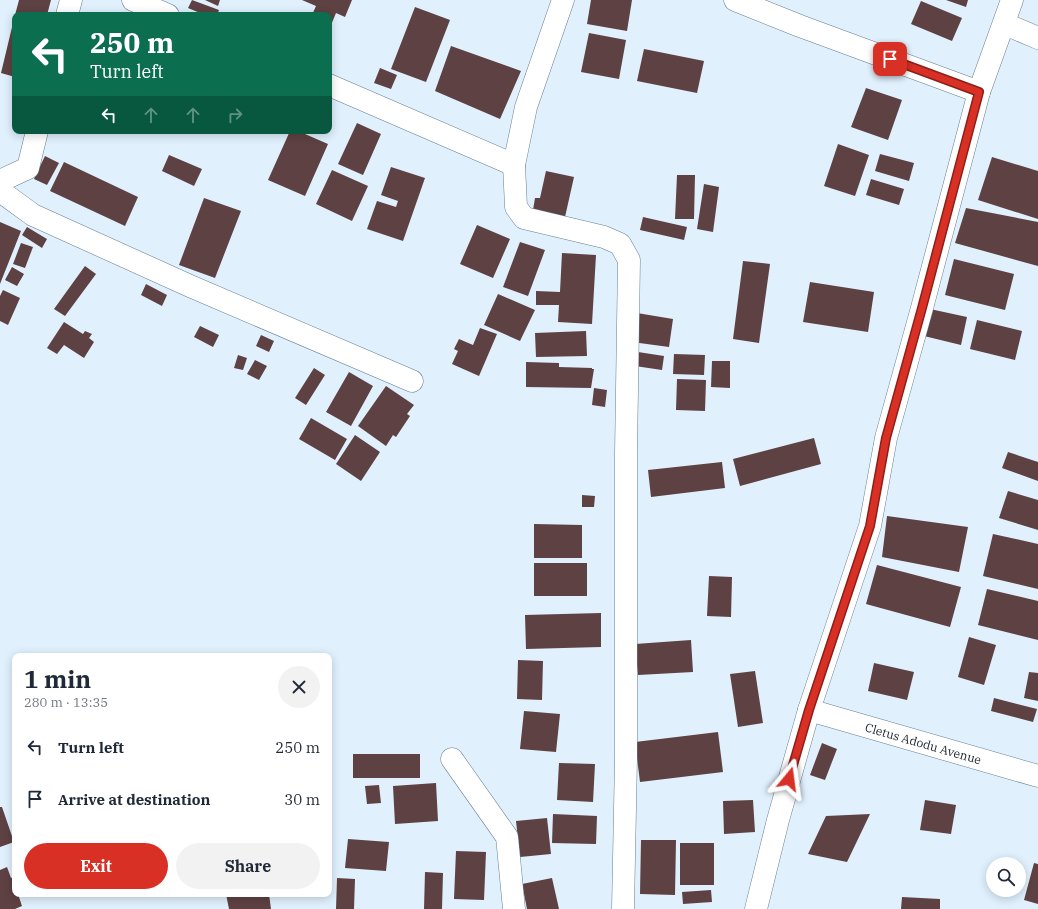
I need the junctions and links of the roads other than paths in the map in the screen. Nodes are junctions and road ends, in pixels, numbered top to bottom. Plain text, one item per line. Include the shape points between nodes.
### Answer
1 (70, 0) edge
2 (133, 0) edge
3 (563, 0) edge
4 (735, 0) edge
5 (1012, 0) edge
6 (68, 12) edge
7 (161, 12) edge
8 (1005, 24) junction
9 (1038, 38) edge
10 (332, 86) edge
11 (979, 92) junction
12 (37, 134) edge
13 (514, 165) junction
14 (0, 181) edge
15 (0, 191) edge
16 (412, 381) dead end
17 (809, 710) junction
18 (452, 759) dead end
19 (1038, 776) edge
20 (514, 909) edge
21 (623, 909) edge
22 (756, 909) edge

1 - 6 street
2 - 7 street
3 - 13 street via 526,107
4 - 11 street
5 - 8 street
8 - 9 street
8 - 11 street
10 - 13 street
11 - 17 street via 886,438 870,526
12 - 14 street via 28,168
13 - 21 street via 516,207 524,218 604,237 620,244 629,260
15 - 16 street via 33,215 190,286
17 - 19 street, Cletus Adodu Avenue
17 - 22 street
18 - 20 street via 507,837

